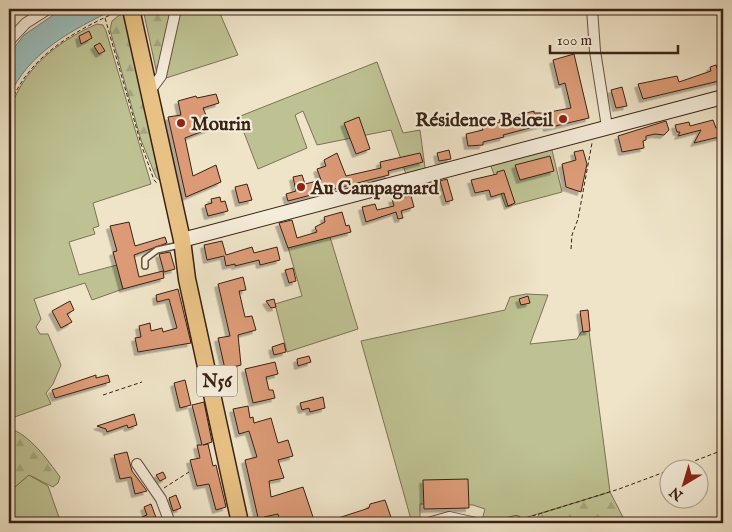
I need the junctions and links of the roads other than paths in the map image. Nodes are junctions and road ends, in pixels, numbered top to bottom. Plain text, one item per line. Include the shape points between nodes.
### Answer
1 (48, 9) edge
2 (176, 9) edge
3 (592, 9) edge
4 (130, 13) edge
5 (9, 41) edge
6 (150, 91) junction
7 (722, 99) edge
8 (601, 129) junction
9 (182, 242) junction
10 (145, 266) dead end
11 (136, 464) dead end
12 (170, 523) edge
13 (240, 523) edge
14 (249, 523) edge
15 (428, 523) edge
16 (476, 523) edge

1 - 5 street
2 - 6 street via 161,76
3 - 8 street
4 - 6 main road, N56
6 - 9 main road, N56
7 - 8 street
8 - 9 street
9 - 10 lane via 157,250 145,258
9 - 13 main road, N56 via 187,279
9 - 14 main road, N56 via 193,268
11 - 12 street via 157,492
15 - 16 street via 448,518

